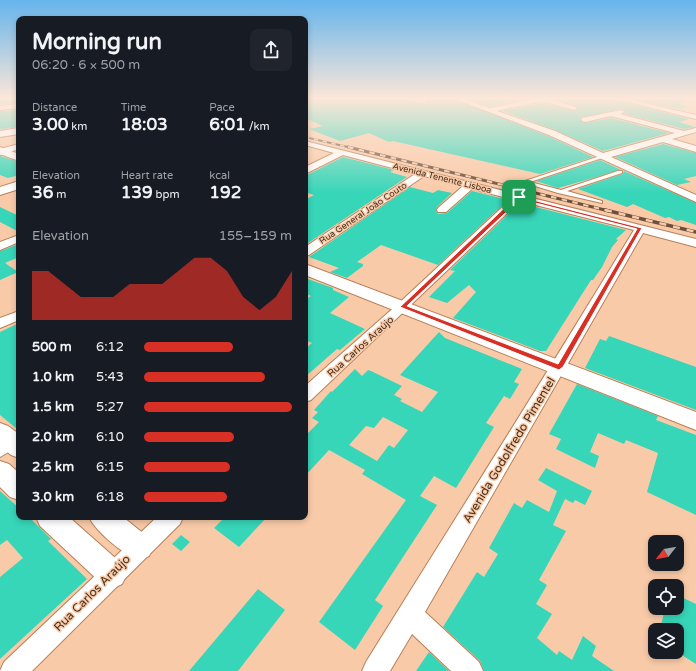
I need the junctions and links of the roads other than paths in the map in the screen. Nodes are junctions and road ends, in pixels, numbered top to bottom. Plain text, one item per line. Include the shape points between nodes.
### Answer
1 (545, 130) edge
2 (672, 130) edge
3 (695, 130) edge
4 (16, 131) edge
5 (682, 133) junction
6 (0, 134) edge
7 (663, 139) junction
8 (308, 144) edge
9 (16, 147) edge
10 (696, 149) edge
11 (1, 151) edge
12 (341, 153) junction
13 (603, 156) junction
14 (16, 157) edge
15 (308, 170) edge
16 (620, 172) dead end
17 (422, 173) junction
18 (470, 185) junction
19 (16, 186) edge
20 (0, 191) edge
21 (559, 192) junction
22 (519, 197) junction
23 (696, 199) edge
24 (600, 202) dead end
25 (442, 210) dead end
26 (640, 228) junction
27 (16, 239) edge
28 (696, 243) edge
29 (0, 246) edge
30 (308, 250) edge
31 (308, 269) edge
32 (403, 307) junction
33 (16, 316) edge
34 (0, 324) edge
35 (559, 367) junction
36 (308, 393) edge
37 (696, 421) edge
38 (0, 471) edge
39 (16, 486) edge
40 (53, 520) edge
41 (107, 520) edge
42 (169, 520) edge
43 (139, 547) junction
44 (112, 574) junction
45 (409, 614) junction
46 (13, 671) edge
47 (375, 671) edge
48 (470, 671) edge

1 - 13 street
2 - 5 street
3 - 5 street
4 - 6 main road
5 - 7 street
7 - 10 street
7 - 13 street
8 - 12 street, Avenida Tenente Lisboa
9 - 11 street
11 - 14 street
12 - 15 street
12 - 17 street, Avenida Tenente Lisboa
13 - 21 lane via 525,182
13 - 23 street
16 - 21 lane
17 - 18 street, Avenida Tenente Lisboa
17 - 30 street, Rua General João Couto
18 - 22 street, Avenida Tenente Lisboa
18 - 25 street
19 - 20 street
21 - 24 lane
22 - 26 street, Avenida Tenente Lisboa
22 - 32 street, Rua Carlos Araújo
26 - 28 street, Avenida Tenente Lisboa
26 - 35 street, Avenida Godolfredo Pimentel
27 - 29 street
31 - 32 street
32 - 35 street
32 - 36 street, Rua Carlos Araújo
33 - 34 street
35 - 37 street
35 - 45 street, Avenida Godolfredo Pimentel
38 - 39 street
40 - 44 street
41 - 43 street
42 - 43 street, Rua Carlos Araújo
43 - 44 street, Rua Carlos Araújo
44 - 46 street, Rua Carlos Araújo
45 - 47 street, Avenida Godolfredo Pimentel
45 - 48 street

